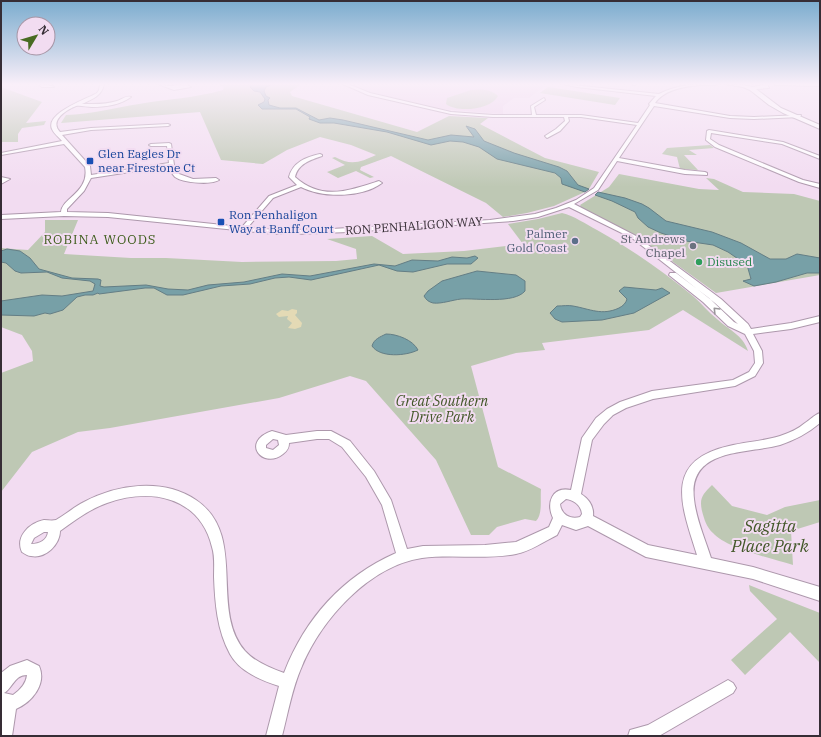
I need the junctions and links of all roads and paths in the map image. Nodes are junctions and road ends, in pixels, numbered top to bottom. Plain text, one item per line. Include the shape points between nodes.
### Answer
1 (55, 118) edge
2 (566, 118) edge
3 (603, 118) edge
4 (642, 118) edge
5 (800, 118) edge
6 (806, 118) edge
7 (639, 124) junction
8 (820, 124) edge
9 (168, 125) dead end
10 (820, 127) edge
11 (58, 134) junction
12 (547, 137) dead end
13 (65, 142) junction
14 (151, 145) dead end
15 (1, 154) edge
16 (320, 155) dead end
17 (820, 158) edge
18 (616, 159) junction
19 (172, 164) junction
20 (704, 174) dead end
21 (89, 177) junction
22 (1, 179) edge
23 (216, 180) dead end
24 (1, 182) edge
25 (379, 183) dead end
26 (301, 185) junction
27 (820, 186) edge
28 (566, 206) junction
29 (64, 213) junction
30 (1, 217) edge
31 (243, 229) junction
32 (820, 319) edge
33 (748, 332) junction
34 (820, 417) edge
35 (283, 440) dead end
36 (575, 496) junction
37 (559, 518) junction
38 (587, 519) junction
39 (54, 528) dead end
40 (403, 556) junction
41 (706, 562) junction
42 (820, 594) edge
43 (6, 672) edge
44 (288, 682) junction
45 (1, 687) edge
46 (728, 688) dead end
47 (5, 702) edge
48 (4, 736) edge
49 (274, 736) edge
50 (636, 736) edge

1 - 11 street via 53,127
2 - 12 street via 558,130
3 - 7 street
4 - 7 street, RON PENHALIGON WAY
5 - 10 main road
6 - 8 main road
7 - 18 street, RON PENHALIGON WAY
9 - 11 street via 91,129
11 - 13 street
13 - 15 street
13 - 21 street via 88,167
14 - 19 street via 169,144
16 - 26 street via 302,162 294,170 292,177
17 - 27 street via 783,143 710,128 708,140 717,146 801,181
18 - 20 street
18 - 28 street, RON PENHALIGON WAY via 596,189
19 - 21 street
19 - 23 street via 176,174 183,179
21 - 29 street via 85,186 64,209
22 - 24 street via 7,179
25 - 26 street via 361,190 342,193 322,192
26 - 31 street via 271,198
28 - 31 street, RON PENHALIGON WAY via 544,213 502,220 301,232
28 - 33 street via 636,246 706,300 731,324
29 - 30 street, RON PENHALIGON WAY
29 - 31 street, RON PENHALIGON WAY
32 - 33 street
33 - 36 street via 758,351 759,363 752,374 735,383 638,399 610,412 600,421 588,438
34 - 41 street via 807,429 795,435 773,442 718,452 703,459 692,472 688,497
35 - 40 street via 332,435 346,444 370,474 387,504
36 - 37 street via 564,494 556,499 554,508
36 - 38 street via 586,506
37 - 38 street via 574,525
37 - 40 street via 553,531 517,548 423,552
38 - 41 street via 646,551
39 - 44 street via 91,504 128,493 163,492 181,497 195,505 206,516 218,543 224,613 228,635 235,650 247,663
40 - 44 street via 385,564 339,597 309,638
41 - 42 street via 753,573
43 - 45 street
43 - 47 street via 26,666 31,668 35,675 27,693 15,701
44 - 49 street
46 - 50 street via 651,732
47 - 48 street

